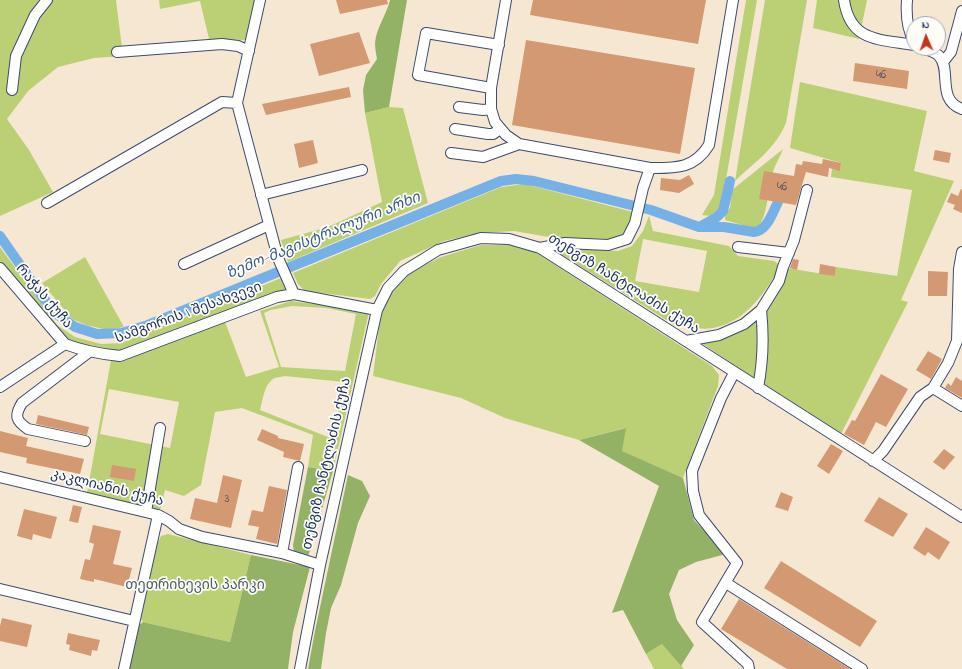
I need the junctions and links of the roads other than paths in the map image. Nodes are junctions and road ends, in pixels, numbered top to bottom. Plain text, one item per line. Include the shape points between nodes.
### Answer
1 (47, 0) edge
2 (260, 0) edge
3 (506, 0) edge
4 (734, 0) edge
5 (844, 0) edge
6 (907, 0) edge
7 (962, 11) edge
8 (907, 16) edge
9 (906, 43) edge
10 (499, 44) junction
11 (249, 51) junction
12 (117, 52) dead end
13 (940, 56) edge
14 (943, 62) junction
15 (491, 88) junction
16 (12, 90) dead end
17 (237, 104) junction
18 (459, 107) dead end
19 (490, 109) junction
20 (962, 109) edge
21 (455, 129) dead end
22 (500, 129) junction
23 (519, 144) junction
24 (451, 153) dead end
25 (650, 168) junction
26 (362, 170) dead end
27 (807, 190) dead end
28 (261, 195) junction
29 (47, 203) dead end
30 (269, 225) junction
31 (738, 247) dead end
32 (540, 248) junction
33 (962, 252) edge
34 (789, 253) junction
35 (184, 264) dead end
36 (0, 268) edge
37 (294, 294) junction
38 (377, 310) junction
39 (762, 310) junction
40 (686, 341) junction
41 (64, 344) junction
42 (88, 352) junction
43 (734, 373) junction
44 (0, 388) edge
45 (758, 388) junction
46 (933, 388) junction
47 (962, 406) edge
48 (160, 428) dead end
49 (85, 441) dead end
50 (873, 461) junction
51 (298, 467) dead end
52 (0, 477) edge
53 (146, 512) junction
54 (158, 515) junction
55 (962, 517) edge
56 (282, 553) junction
57 (320, 565) junction
58 (726, 583) junction
59 (0, 589) edge
60 (134, 621) junction
61 (858, 668) edge
62 (124, 669) edge
63 (300, 669) edge
64 (749, 669) edge

1 - 16 street via 35,15 16,56
2 - 11 street
3 - 10 street
4 - 25 street via 709,145 703,154 689,164 678,168
5 - 9 street via 846,13 856,30 867,36
6 - 8 street
7 - 14 street via 951,52
10 - 15 street
10 - 15 street via 426,33 418,74
11 - 12 street via 238,46 222,44
11 - 17 street
13 - 14 street
14 - 20 street via 948,96 956,107
15 - 19 street
17 - 28 street
17 - 29 street via 222,102
18 - 19 street
19 - 22 street
21 - 22 street via 488,134
22 - 23 street
23 - 24 street via 483,157
23 - 25 street
25 - 32 street via 635,223 627,240 608,246 565,243
26 - 28 street
27 - 34 street
28 - 30 street
30 - 35 street
30 - 37 street via 278,258
31 - 34 street
32 - 38 street, თენგიზ ჩანტლაძის ქუჩა via 509,239 480,238 438,250 404,271 388,288
32 - 40 street, თენგიზ ჩანტლაძის ქუჩა
33 - 46 street via 958,269 957,341
34 - 39 street via 779,281
36 - 41 street, რაჭას ქუჩა
37 - 38 street, სამგორის I შესახვევი
37 - 42 street, სამგორის I შესახვევი via 276,297 120,356
38 - 57 street, თენგიზ ჩანტლაძის ქუჩა
39 - 40 street via 744,324 719,335
39 - 45 street via 764,336
40 - 43 street, თენგიზ ჩანტლაძის ქუჩა
41 - 42 street, სამგორის I შესახვევი
41 - 44 street
42 - 49 street via 22,403 17,415 21,424 28,429
43 - 45 street, თენგიზ ჩანტლაძის ქუჩა
43 - 58 street via 721,398 692,471 693,491 699,515 737,563
45 - 50 street, თენგიზ ჩანტლაძის ქუჩა
46 - 47 street
46 - 50 street via 920,397 883,451
48 - 53 street
50 - 55 street, თენგიზ ჩანტლაძის ქუჩა
51 - 56 street
52 - 53 street, კაკლიანის ქუჩა
53 - 54 street, კაკლიანის ქუჩა
54 - 56 street, კაკლიანის ქუჩა via 179,529 202,537
54 - 60 street
56 - 57 street, კაკლიანის ქუჩა
57 - 63 street, თენგიზ ჩანტლაძის ქუჩა
58 - 61 street
58 - 64 street via 702,622 748,664
59 - 60 street
60 - 62 street

